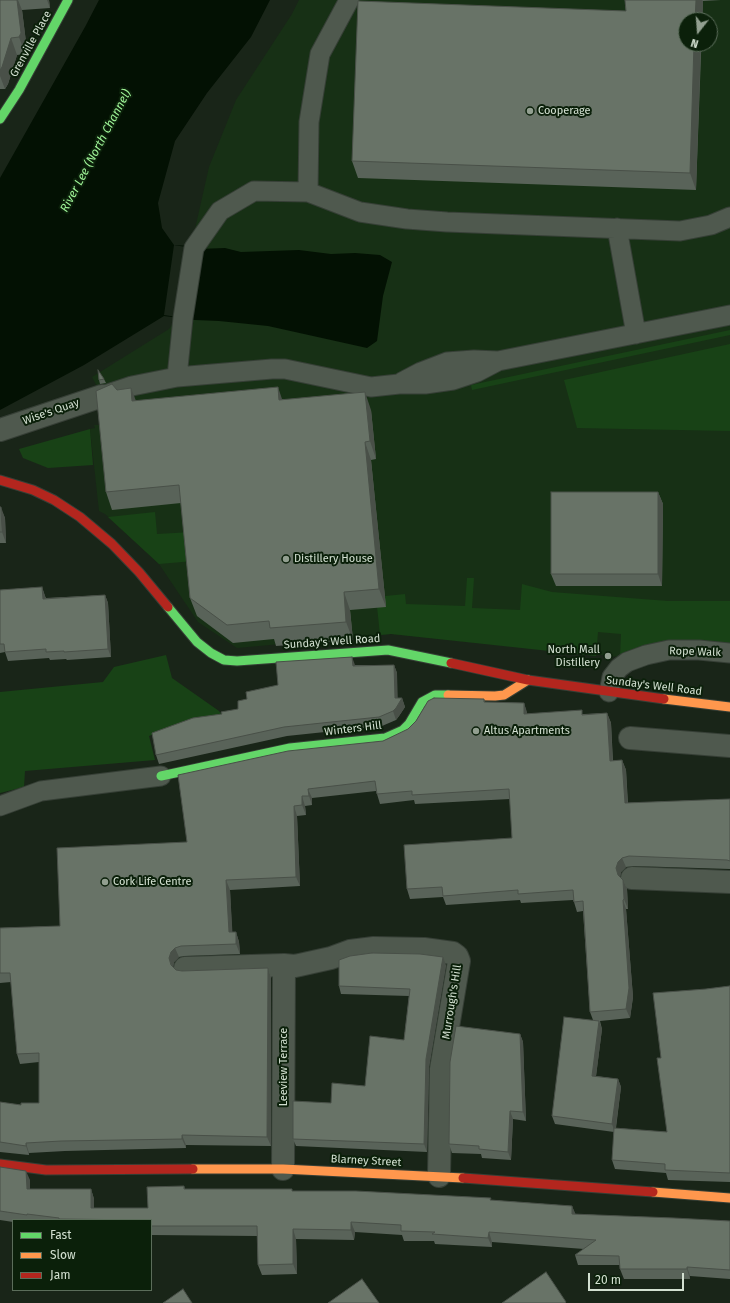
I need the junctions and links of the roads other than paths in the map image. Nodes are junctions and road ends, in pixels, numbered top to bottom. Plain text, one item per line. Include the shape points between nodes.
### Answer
1 (68, 0) edge
2 (349, 0) edge
3 (0, 119) edge
4 (308, 192) junction
5 (730, 217) edge
6 (617, 228) junction
7 (730, 315) edge
8 (636, 334) junction
9 (177, 377) junction
10 (102, 396) joint
11 (0, 430) edge
12 (0, 480) edge
13 (730, 653) edge
14 (528, 680) junction
15 (609, 692) junction
16 (730, 707) edge
17 (630, 738) dead end
18 (730, 746) edge
19 (161, 776) joint
20 (0, 806) edge
21 (632, 878) dead end
22 (730, 882) edge
23 (284, 965) junction
24 (185, 968) dead end
25 (0, 1164) edge
26 (283, 1169) junction
27 (439, 1176) junction
28 (730, 1198) edge

1 - 3 street, Grenville Place via 23,83
2 - 4 lane via 320,54 309,122
4 - 6 lane via 360,212 407,219
4 - 9 lane via 254,191 220,212 194,248
5 - 6 lane via 711,225 680,231
6 - 8 lane
7 - 8 lane
8 - 9 lane via 498,362 453,380 425,384 371,387 285,369
9 - 10 lane via 132,386
10 - 11 street, Wise's Quay
12 - 14 street, Sunday's Well Road via 33,490 80,517 123,555 196,642 224,660 388,650
13 - 15 lane, Rope Walk via 670,650 646,655 619,668 612,677
14 - 15 street, Sunday's Well Road
14 - 19 street, Winters Hill via 504,695 435,695 422,702 403,730 385,738 290,748
15 - 16 street, Sunday's Well Road
17 - 18 street
19 - 20 lane via 41,791
21 - 22 street
23 - 24 street
23 - 26 street, Leeview Terrace
23 - 27 street, Murrough's Hill via 295,966 350,951 374,948 424,949 453,953 457,956 459,961 442,1069
25 - 26 street, Blarney Street via 46,1170
26 - 27 street, Blarney Street
27 - 28 street, Blarney Street

